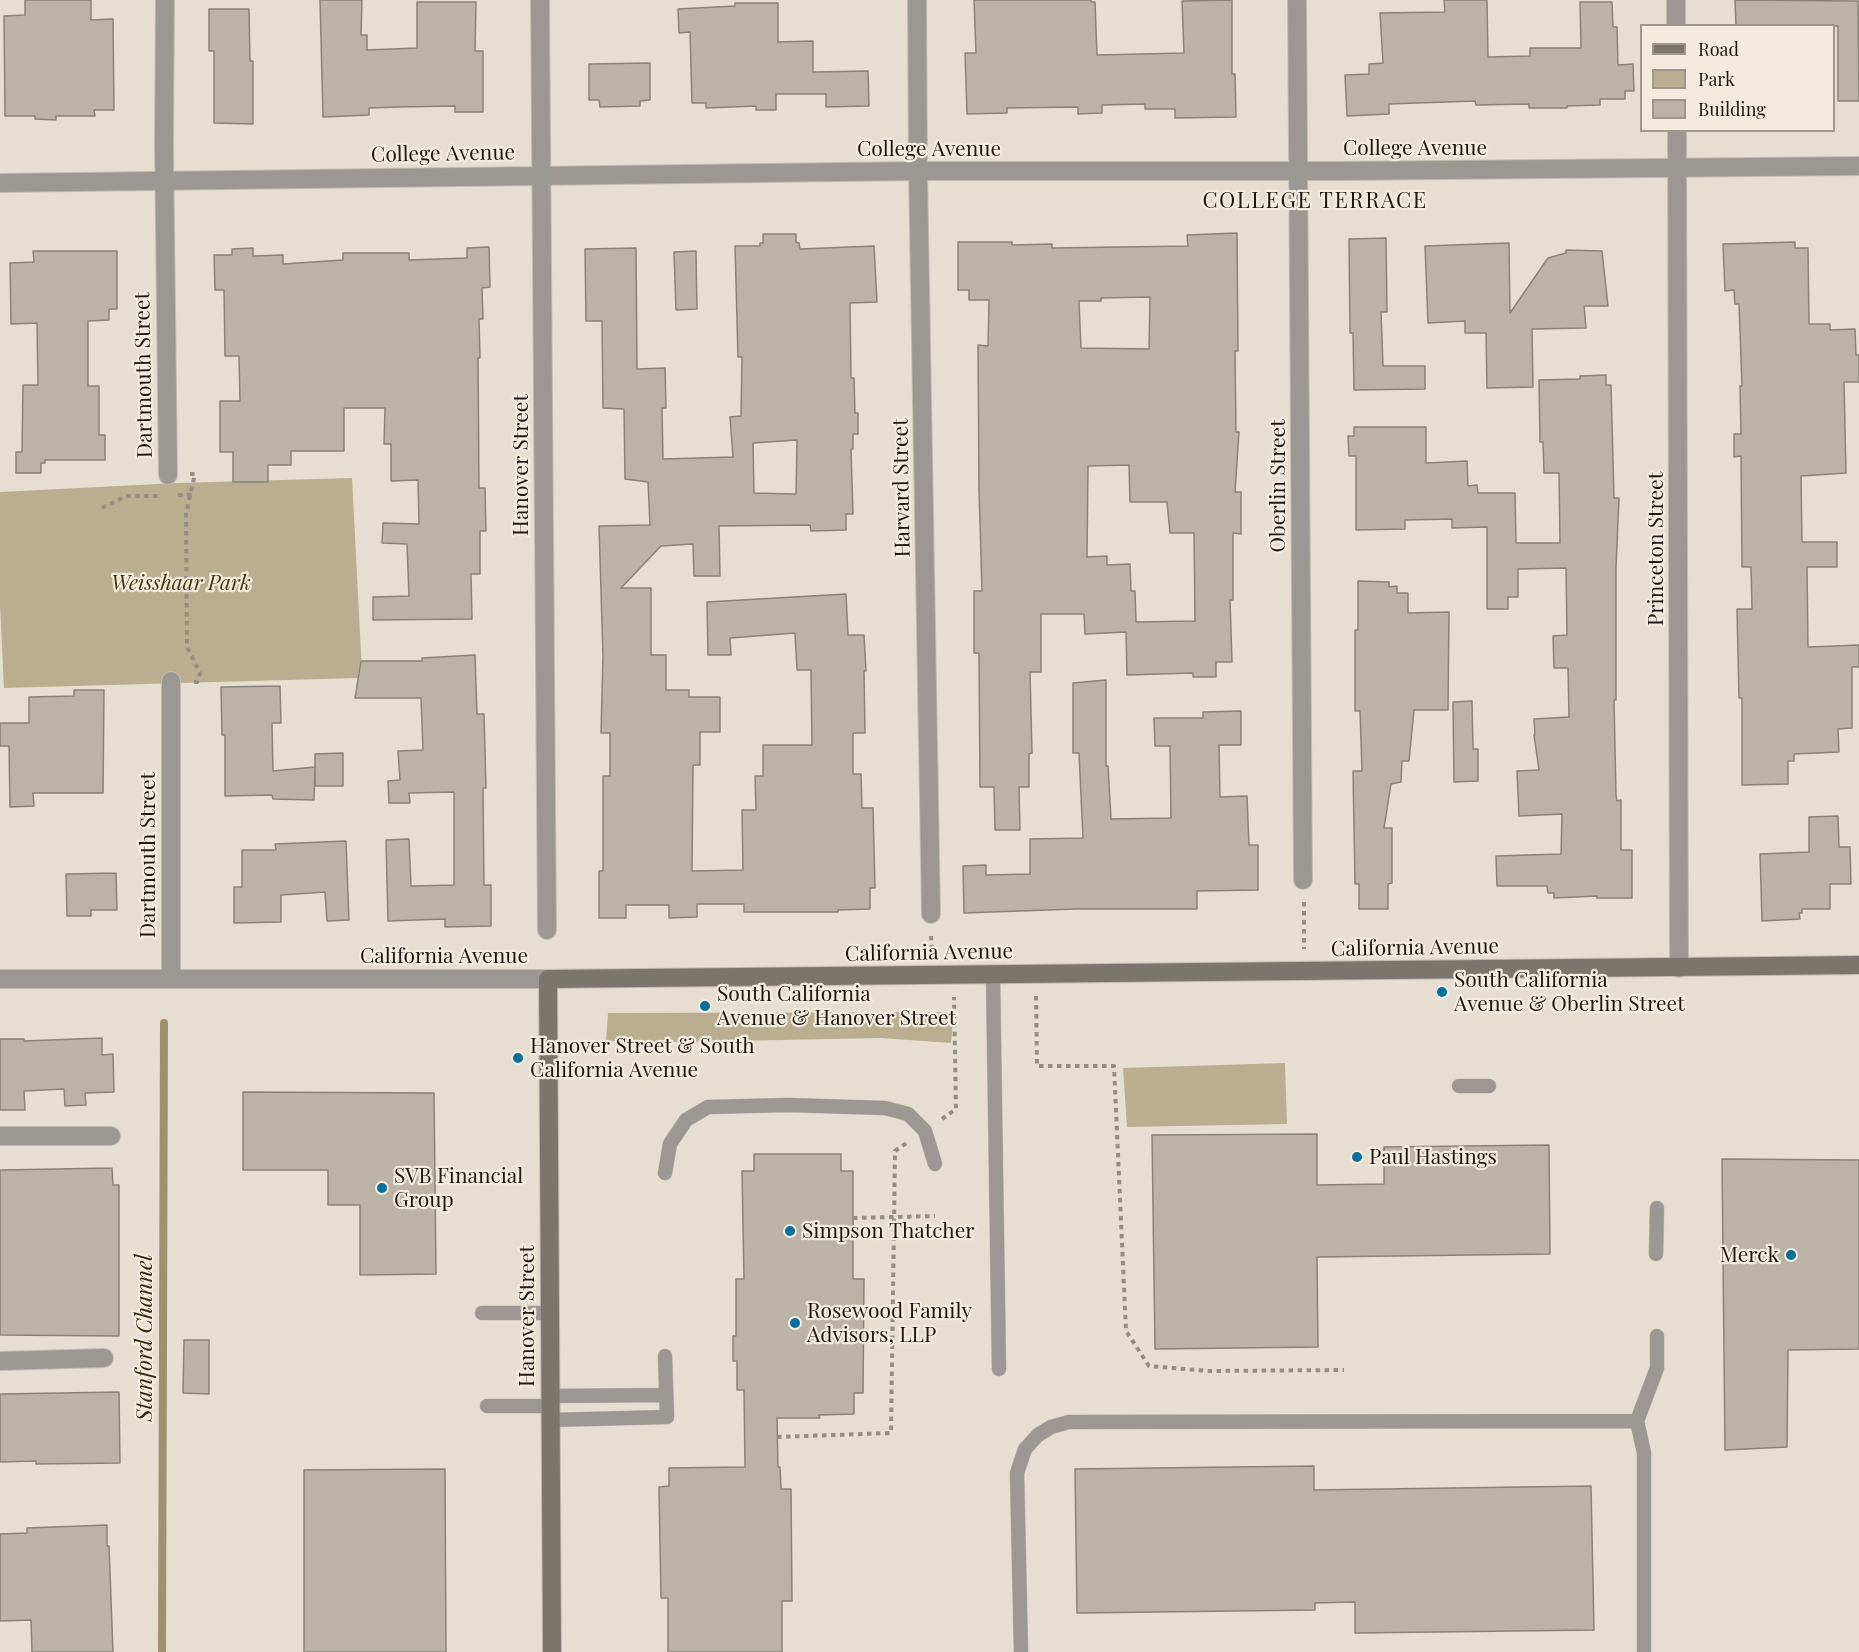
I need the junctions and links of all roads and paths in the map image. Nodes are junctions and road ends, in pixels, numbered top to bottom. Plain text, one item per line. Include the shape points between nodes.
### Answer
1 (165, 0) edge
2 (540, 0) edge
3 (917, 0) edge
4 (1297, 0) edge
5 (1676, 0) edge
6 (1676, 24) edge
7 (1677, 132) edge
8 (1859, 166) edge
9 (1678, 168) junction
10 (918, 171) junction
11 (1298, 171) junction
12 (541, 176) junction
13 (164, 180) junction
14 (0, 183) edge
15 (168, 475) joint
16 (192, 495) junction
17 (159, 496) dead end
18 (170, 496) dead end
19 (102, 508) dead end
20 (171, 681) joint
21 (1304, 880) joint
22 (931, 914) joint
23 (547, 930) dead end
24 (1859, 965) edge
25 (1679, 968) junction
26 (1304, 971) junction
27 (1035, 974) junction
28 (933, 975) junction
29 (953, 975) junction
30 (993, 975) junction
31 (171, 978) junction
32 (548, 979) junction
33 (0, 980) edge
34 (1459, 1086) dead end
35 (1489, 1086) dead end
36 (925, 1131) junction
37 (111, 1136) dead end
38 (0, 1137) edge
39 (935, 1164) dead end
40 (665, 1173) dead end
41 (1657, 1208) dead end
42 (935, 1216) dead end
43 (894, 1217) junction
44 (853, 1218) dead end
45 (1656, 1254) dead end
46 (482, 1313) dead end
47 (550, 1313) junction
48 (1656, 1336) dead end
49 (665, 1356) dead end
50 (104, 1358) dead end
51 (0, 1361) edge
52 (999, 1369) dead end
53 (1344, 1370) dead end
54 (666, 1395) junction
55 (487, 1406) dead end
56 (550, 1408) junction
57 (1637, 1421) junction
58 (777, 1437) dead end
59 (552, 1652) edge
60 (1021, 1652) edge
61 (1644, 1652) edge

1 - 13 street, Dartmouth Street
2 - 12 street, Hanover Street
3 - 10 street, Harvard Street
4 - 11 street, Oberlin Street
5 - 6 street
7 - 9 street, Princeton Street
8 - 9 street, College Avenue
9 - 11 street, College Avenue
9 - 25 street, Princeton Street
10 - 11 street, College Avenue
10 - 12 street, College Avenue
10 - 22 street, Harvard Street
11 - 21 street, Oberlin Street
12 - 13 street, College Avenue
12 - 23 street, Hanover Street
13 - 14 street, College Avenue
13 - 15 street, Dartmouth Street
15 - 16 path, Dartmouth Street via 195,474
16 - 18 path
16 - 20 path, Dartmouth Street via 186,514 187,647 200,673 198,682
17 - 19 path via 126,496
20 - 31 street, Dartmouth Street
21 - 26 path
22 - 28 path
24 - 25 street, California Avenue
25 - 26 street, California Avenue
26 - 27 street, California Avenue
27 - 30 street, California Avenue
27 - 53 path via 1037,1066 1114,1066 1126,1331 1149,1366 1208,1371
28 - 29 street, California Avenue
28 - 32 street, California Avenue
29 - 30 street, California Avenue
29 - 36 path via 956,1109
30 - 52 lane
31 - 32 street, California Avenue
31 - 33 street, California Avenue
32 - 47 street, Hanover Street
34 - 35 lane
36 - 39 lane
36 - 40 lane via 909,1114 885,1108 708,1107 686,1120 670,1144
36 - 43 path via 895,1151
37 - 38 street
41 - 45 lane
42 - 43 path
43 - 44 path
43 - 58 path via 891,1432
46 - 47 lane
47 - 56 street, Hanover Street
48 - 57 lane via 1657,1368
49 - 54 lane
50 - 51 street
54 - 56 lane
54 - 56 lane via 667,1417
55 - 56 lane
56 - 59 street, Hanover Street
57 - 60 lane via 1069,1422 1051,1427 1025,1449 1017,1473
57 - 61 lane via 1644,1453

